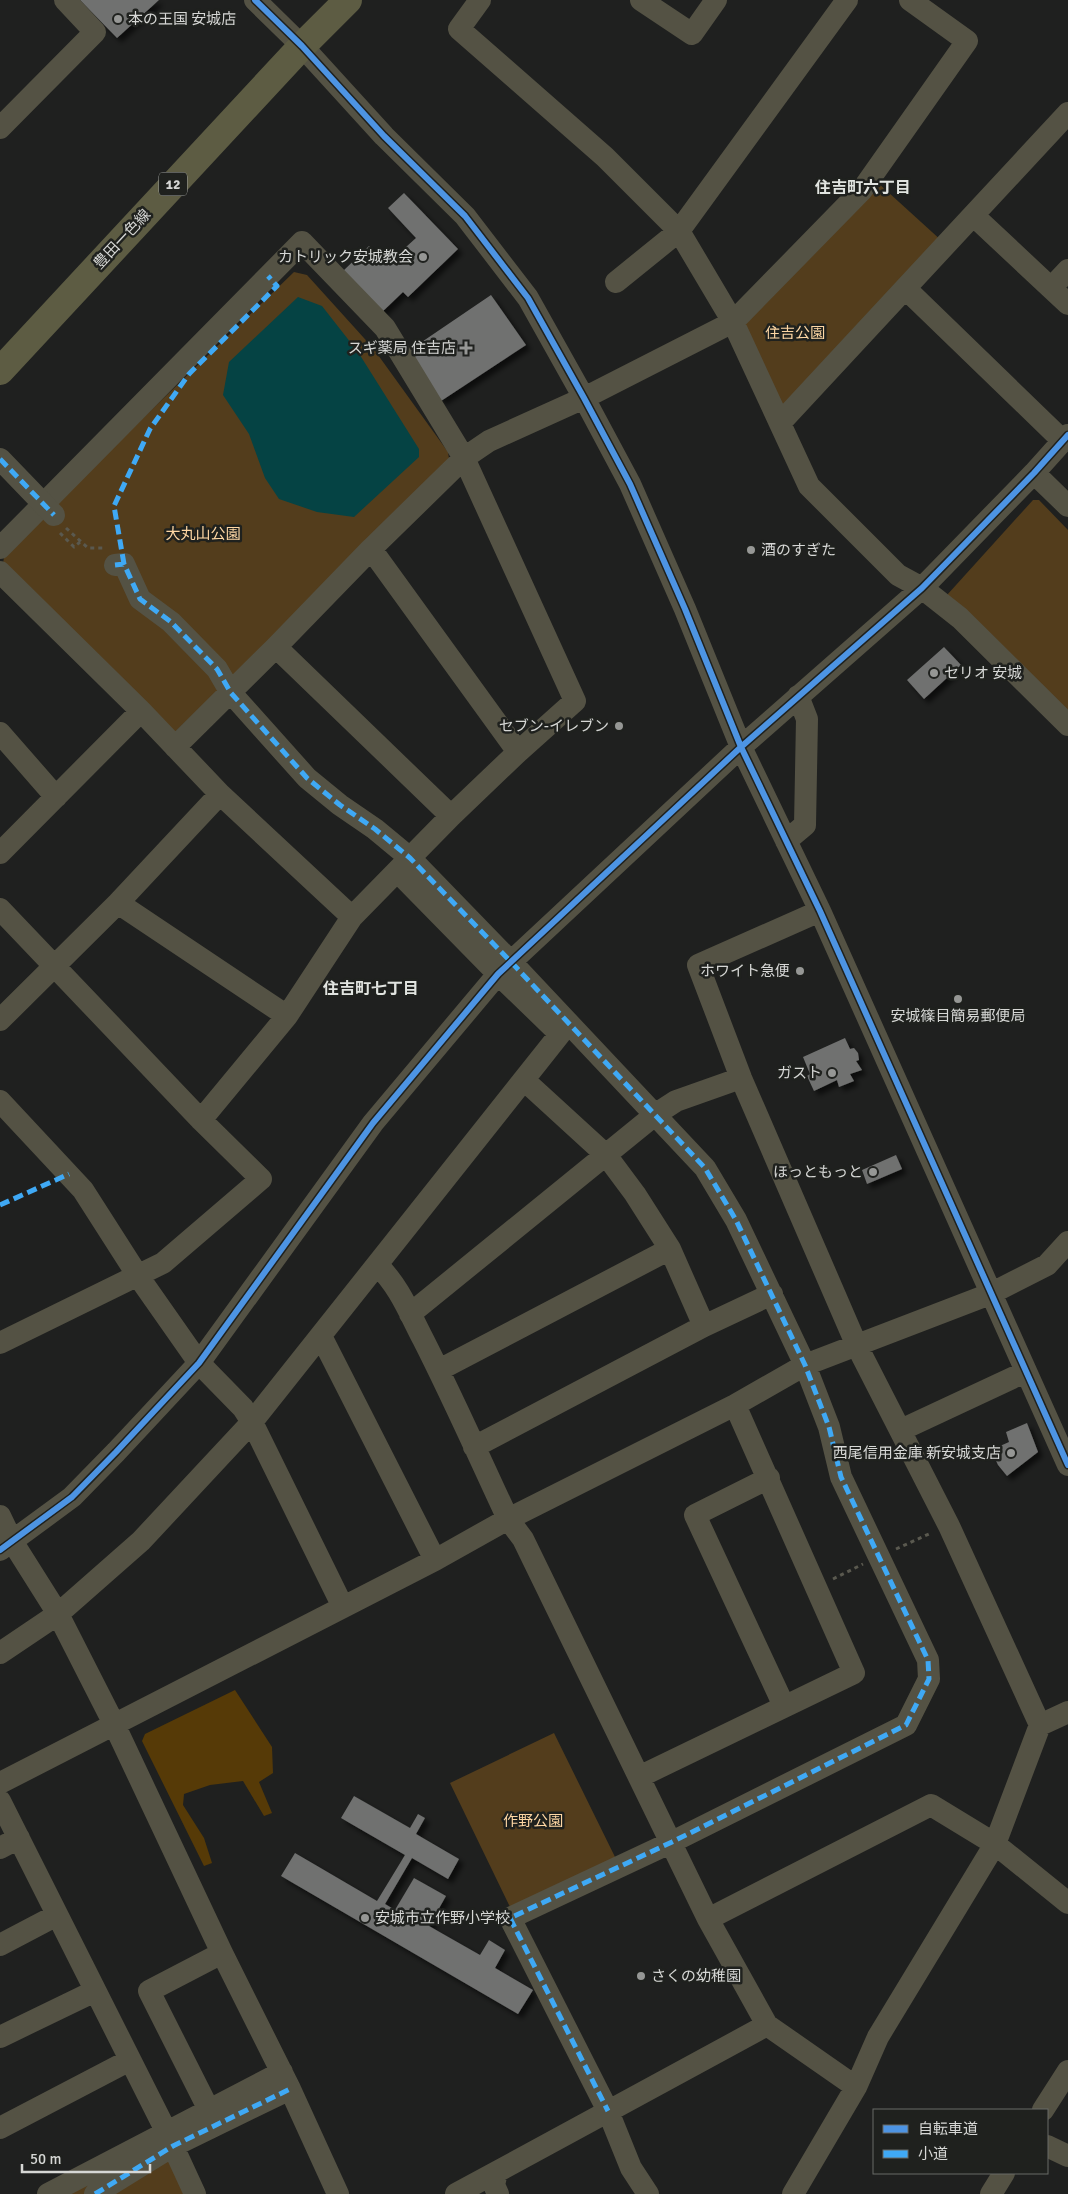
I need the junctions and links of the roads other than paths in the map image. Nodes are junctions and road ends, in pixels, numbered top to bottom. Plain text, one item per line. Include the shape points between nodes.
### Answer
1 (65, 0) edge
2 (255, 0) edge
3 (348, 0) edge
4 (480, 0) edge
5 (641, 0) edge
6 (716, 0) edge
7 (847, 0) edge
8 (910, 0) edge
9 (302, 46) junction
10 (1068, 113) edge
11 (0, 128) edge
12 (974, 216) junction
13 (679, 231) junction
14 (1068, 270) edge
15 (616, 282) dead end
16 (1051, 288) junction
17 (906, 289) junction
18 (1068, 304) edge
19 (733, 322) junction
20 (0, 370) edge
21 (584, 398) junction
22 (781, 422) junction
23 (1065, 438) edge
24 (464, 458) junction
25 (0, 459) edge
26 (1034, 473) junction
27 (1068, 506) edge
28 (56, 523) road end
29 (0, 548) edge
30 (371, 549) junction
31 (115, 565) road end
32 (0, 572) edge
33 (922, 588) junction
34 (276, 647) junction
35 (231, 693) junction
36 (798, 696) junction
37 (141, 711) junction
38 (1068, 726) edge
39 (0, 732) edge
40 (175, 747) junction
41 (741, 747) junction
42 (518, 752) junction
43 (220, 794) junction
44 (56, 797) junction
45 (451, 816) junction
46 (786, 841) junction
47 (0, 853) edge
48 (404, 865) junction
49 (118, 903) junction
50 (0, 909) edge
51 (820, 911) junction
52 (352, 917) junction
53 (53, 966) junction
54 (505, 969) junction
55 (287, 1016) junction
56 (0, 1020) edge
57 (741, 1078) junction
58 (524, 1080) junction
59 (0, 1101) edge
60 (656, 1114) junction
61 (201, 1120) junction
62 (606, 1155) junction
63 (1068, 1242) edge
64 (670, 1249) junction
65 (377, 1265) junction
66 (138, 1276) junction
67 (772, 1294) junction
68 (990, 1294) junction
69 (410, 1314) junction
70 (704, 1326) junction
71 (321, 1336) junction
72 (0, 1343) edge
73 (857, 1346) junction
74 (199, 1363) junction
75 (805, 1365) junction
76 (439, 1370) junction
77 (1025, 1372) junction
78 (735, 1405) junction
79 (252, 1422) junction
80 (901, 1430) junction
81 (474, 1447) junction
82 (1068, 1466) edge
83 (769, 1478) junction
84 (0, 1516) edge
85 (508, 1519) junction
86 (6, 1546) edge
87 (434, 1560) junction
88 (343, 1607) junction
89 (58, 1614) junction
90 (0, 1653) edge
91 (784, 1706) junction
92 (1068, 1712) edge
93 (114, 1724) junction
94 (1040, 1725) junction
95 (639, 1777) junction
96 (0, 1783) edge
97 (0, 1801) edge
98 (672, 1842) junction
99 (9, 1843) edge
100 (995, 1844) junction
101 (1068, 1903) edge
102 (57, 1915) junction
103 (708, 1919) junction
104 (0, 1945) edge
105 (222, 1953) junction
106 (95, 1991) junction
107 (767, 2025) junction
108 (0, 2037) edge
109 (130, 2060) junction
110 (1068, 2071) edge
111 (286, 2081) junction
112 (856, 2088) junction
113 (1044, 2109) edge
114 (208, 2110) junction
115 (608, 2111) junction
116 (0, 2128) edge
117 (169, 2139) junction
118 (1048, 2146) edge
119 (1068, 2156) edge
120 (1003, 2174) edge
121 (497, 2183) edge
122 (48, 2194) edge
123 (95, 2194) edge
124 (195, 2194) edge
125 (338, 2194) edge
126 (456, 2194) edge
127 (648, 2194) edge
128 (793, 2194) edge
129 (991, 2194) edge

1 - 11 street via 95,32
2 - 9 street
3 - 9 main road, 豊田一色線 / 12
4 - 13 street via 459,28 606,158
5 - 6 street via 692,34
7 - 13 street
8 - 19 street via 967,41 862,190
9 - 20 main road, 豊田一色線 / 12
9 - 21 street via 384,136 465,216 528,298
10 - 12 street
12 - 16 street
12 - 17 street
13 - 15 street
13 - 19 street
14 - 16 street
16 - 18 street
17 - 22 street
17 - 23 street
19 - 21 street
19 - 22 street
21 - 24 street via 489,441
21 - 41 street via 630,484
22 - 33 street via 809,486 898,575
23 - 26 street
24 - 29 street via 385,328 302,242
24 - 30 street
24 - 42 street via 575,701
25 - 28 street, bridge
26 - 27 street
26 - 33 street
30 - 34 street
30 - 42 street
31 - 35 street via 124,564 140,598 171,622 217,669
32 - 37 street
33 - 36 street
33 - 38 street via 960,618
34 - 35 street
34 - 45 street
35 - 40 street
35 - 48 street via 308,778 375,829
36 - 41 street
36 - 46 street via 807,719 805,825
37 - 40 street
37 - 44 street
39 - 44 street
40 - 43 street
41 - 46 street
41 - 54 street
42 - 45 street
43 - 49 street
43 - 52 street
44 - 47 street
45 - 48 street
46 - 51 street
48 - 52 street
48 - 54 street
49 - 53 street
49 - 55 street
50 - 53 street via 36,944
51 - 57 street via 698,965
51 - 68 street
52 - 55 street
53 - 56 street
53 - 61 street
54 - 58 street via 560,1034
54 - 60 street
54 - 74 street via 373,1123
55 - 61 street
57 - 60 street via 676,1101
57 - 73 street
58 - 62 street
58 - 65 street
59 - 66 street via 83,1190
60 - 62 street
60 - 67 street via 705,1168 736,1220
61 - 66 street via 261,1179 162,1263
62 - 64 street
62 - 69 street
63 - 68 street via 1047,1265
64 - 70 street
64 - 76 street
65 - 69 street via 387,1274
65 - 71 street
66 - 72 street
66 - 74 street
67 - 70 street
67 - 75 street
68 - 73 street
68 - 77 street
69 - 76 street
70 - 81 street
71 - 79 street
71 - 87 street
73 - 75 street
73 - 80 street
74 - 79 street via 243,1408
74 - 86 street via 72,1497
75 - 78 street
75 - 98 street via 829,1426 840,1477 928,1660 929,1678 906,1725
76 - 81 street
77 - 80 street
77 - 82 street
78 - 83 street
78 - 85 street
79 - 88 street
79 - 89 street via 141,1541
80 - 94 street via 949,1526
81 - 85 street
83 - 91 street via 854,1673
83 - 91 street via 695,1515
84 - 86 street
85 - 87 street
85 - 95 street via 522,1539
86 - 89 street
87 - 88 street
88 - 93 street
89 - 90 street
89 - 93 street
91 - 95 street
92 - 94 street
93 - 96 street
93 - 105 street
94 - 100 street
95 - 98 street
97 - 99 street
98 - 103 street
98 - 115 street via 510,1918
99 - 102 street
100 - 101 street
100 - 103 street via 931,1805
100 - 112 street via 878,2037
102 - 104 street
102 - 106 street
103 - 107 street
105 - 111 street
105 - 114 street via 149,1991
106 - 108 street
106 - 109 street
107 - 112 street
107 - 115 street
109 - 116 street
109 - 117 street
110 - 113 street
111 - 114 street
111 - 117 street
111 - 125 street
112 - 128 street
114 - 117 street
115 - 121 street
115 - 127 street via 631,2168
117 - 122 street
117 - 123 street
117 - 124 street
118 - 119 street
120 - 129 street
121 - 126 street

